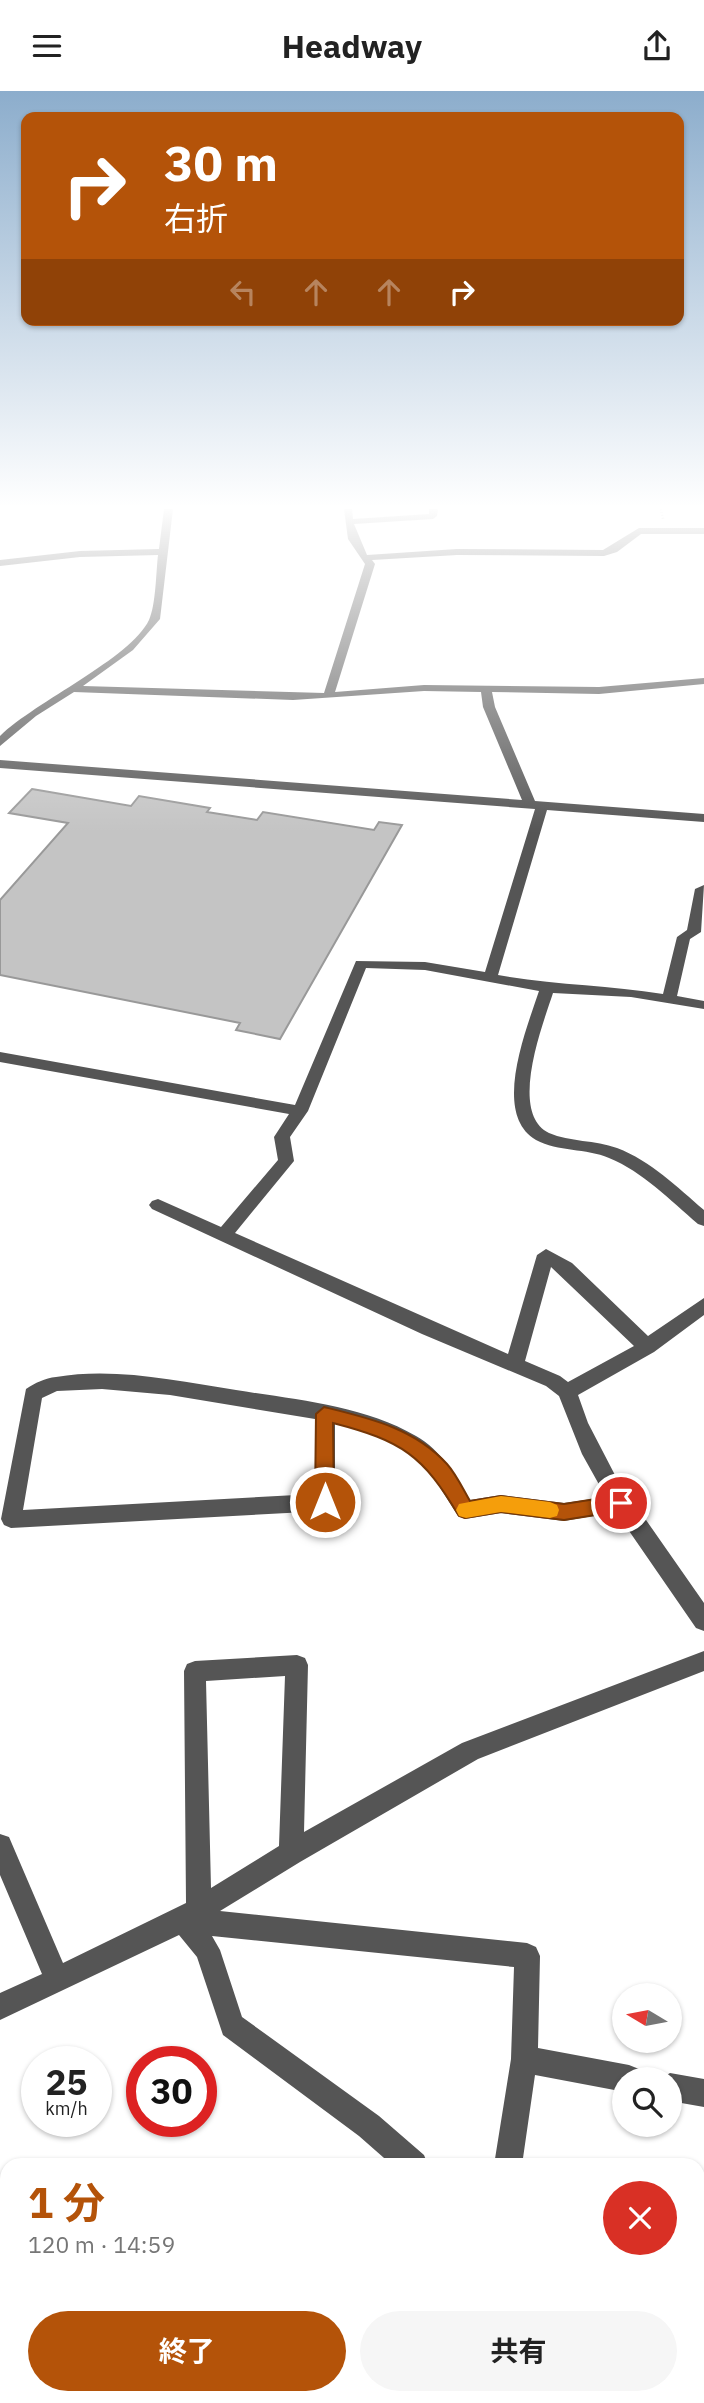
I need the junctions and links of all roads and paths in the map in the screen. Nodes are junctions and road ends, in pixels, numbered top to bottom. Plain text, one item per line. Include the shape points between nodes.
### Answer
1 (155, 617) edge
2 (353, 617) edge
3 (704, 681) edge
4 (75, 689) junction
5 (486, 689) junction
6 (328, 695) junction
7 (0, 743) edge
8 (0, 764) edge
9 (536, 807) junction
10 (704, 818) edge
11 (702, 889) dead end
12 (490, 978) junction
13 (547, 988) junction
14 (669, 1000) junction
15 (704, 1005) edge
16 (0, 1057) edge
17 (300, 1111) junction
18 (158, 1205) dead end
19 (704, 1220) edge
20 (225, 1234) junction
21 (704, 1305) edge
22 (647, 1347) junction
23 (515, 1364) junction
24 (567, 1392) junction
25 (324, 1414) junction
26 (621, 1503) junction
27 (704, 1621) edge
28 (704, 1661) edge
29 (0, 1846) edge
30 (291, 1853) junction
31 (191, 1915) junction
32 (57, 1979) junction
33 (0, 2007) edge
34 (524, 2059) junction
35 (612, 2076) edge
36 (682, 2089) edge
37 (704, 2093) edge
38 (406, 2158) edge
39 (509, 2158) edge

1 - 4 street via 130,647
2 - 6 street
3 - 5 street via 623,692
4 - 6 street via 199,697
4 - 7 street via 31,714
5 - 6 street
5 - 9 street via 489,707
8 - 9 street
9 - 10 street
9 - 12 street
11 - 14 street via 694,932 684,937
12 - 13 street
12 - 17 street via 425,966 361,964
13 - 14 street
13 - 19 street via 520,1085 525,1116 540,1134 612,1152 637,1165
14 - 15 street
16 - 17 street
17 - 20 street via 282,1137 286,1161
18 - 20 street
20 - 23 street
21 - 22 street
22 - 23 street via 566,1268 546,1255
22 - 24 street
23 - 24 street
24 - 26 street via 579,1429
25 - 25 street via 325,1502 11,1519 33,1394 54,1384 130,1380
25 - 26 street via 410,1442 442,1470 465,1510 501,1504 564,1512
26 - 27 street
28 - 30 street via 470,1751
29 - 32 street
30 - 31 street
30 - 31 street via 297,1665 195,1671
31 - 32 street
31 - 34 street via 527,1956
31 - 38 street via 232,2027
32 - 33 street
34 - 35 street
34 - 39 street
36 - 37 street

